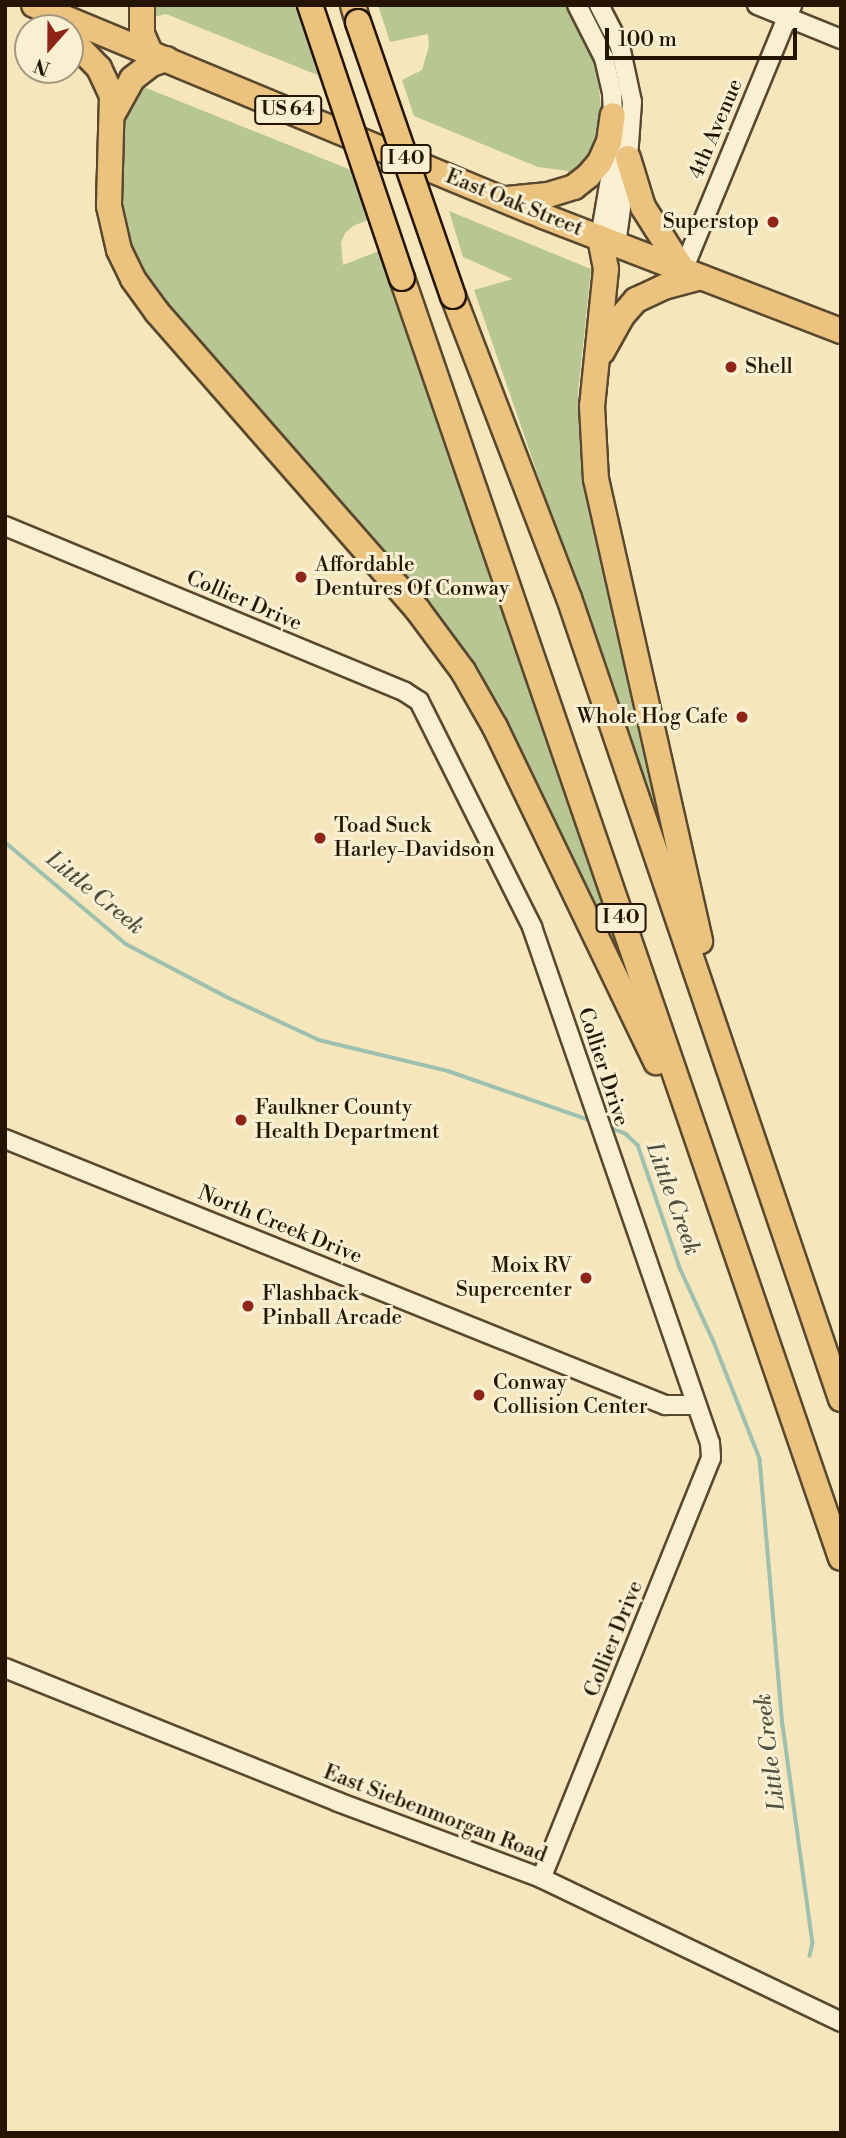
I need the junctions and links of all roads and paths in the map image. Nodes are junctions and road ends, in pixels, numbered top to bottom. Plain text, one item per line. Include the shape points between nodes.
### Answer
1 (31, 5) edge
2 (56, 5) edge
3 (87, 5) edge
4 (142, 5) edge
5 (310, 5) edge
6 (577, 5) edge
7 (600, 5) edge
8 (757, 5) edge
9 (790, 11) edge
10 (356, 14) edge
11 (841, 39) edge
12 (84, 50) edge
13 (158, 56) junction
14 (114, 112) junction
15 (614, 115) junction
16 (628, 158) junction
17 (504, 200) junction
18 (608, 241) junction
19 (692, 273) junction
20 (841, 331) edge
21 (597, 361) junction
22 (5, 526) edge
23 (730, 1075) junction
24 (5, 1139) edge
25 (705, 1165) junction
26 (841, 1399) edge
27 (696, 1405) junction
28 (841, 1558) edge
29 (5, 1668) edge
30 (541, 1878) junction
31 (841, 2022) edge

1 - 13 highway, East Oak Street / US 64
2 - 3 highway
4 - 13 highway via 142,34
5 - 25 highway, I 40, bridge
6 - 15 street via 604,58
7 - 16 street via 629,77
8 - 9 street
9 - 11 street
9 - 19 street, 4th Avenue
10 - 23 highway, I 40, bridge via 453,296 569,598
12 - 14 highway via 104,77
13 - 14 highway via 132,79
13 - 17 highway, East Oak Street / US 64
14 - 25 highway via 109,206 119,250 133,279 417,609 472,684
15 - 17 highway via 609,142 589,176 574,187 548,195
15 - 18 street
16 - 18 street
16 - 19 highway via 643,207
17 - 18 highway, East Oak Street / US 64
18 - 19 highway, East Oak Street / US 64
18 - 21 highway
19 - 20 highway, East Oak Street / US 64
19 - 21 highway via 636,300
21 - 23 highway via 592,442 601,506
22 - 27 street, Collier Drive via 419,701 532,926
23 - 26 highway, I 40
24 - 27 street, North Creek Drive via 665,1405
25 - 28 highway, I 40
27 - 30 street, Collier Drive via 710,1443 706,1475
29 - 30 street, East Siebenmorgan Road
30 - 31 street, East Siebenmorgan Road

